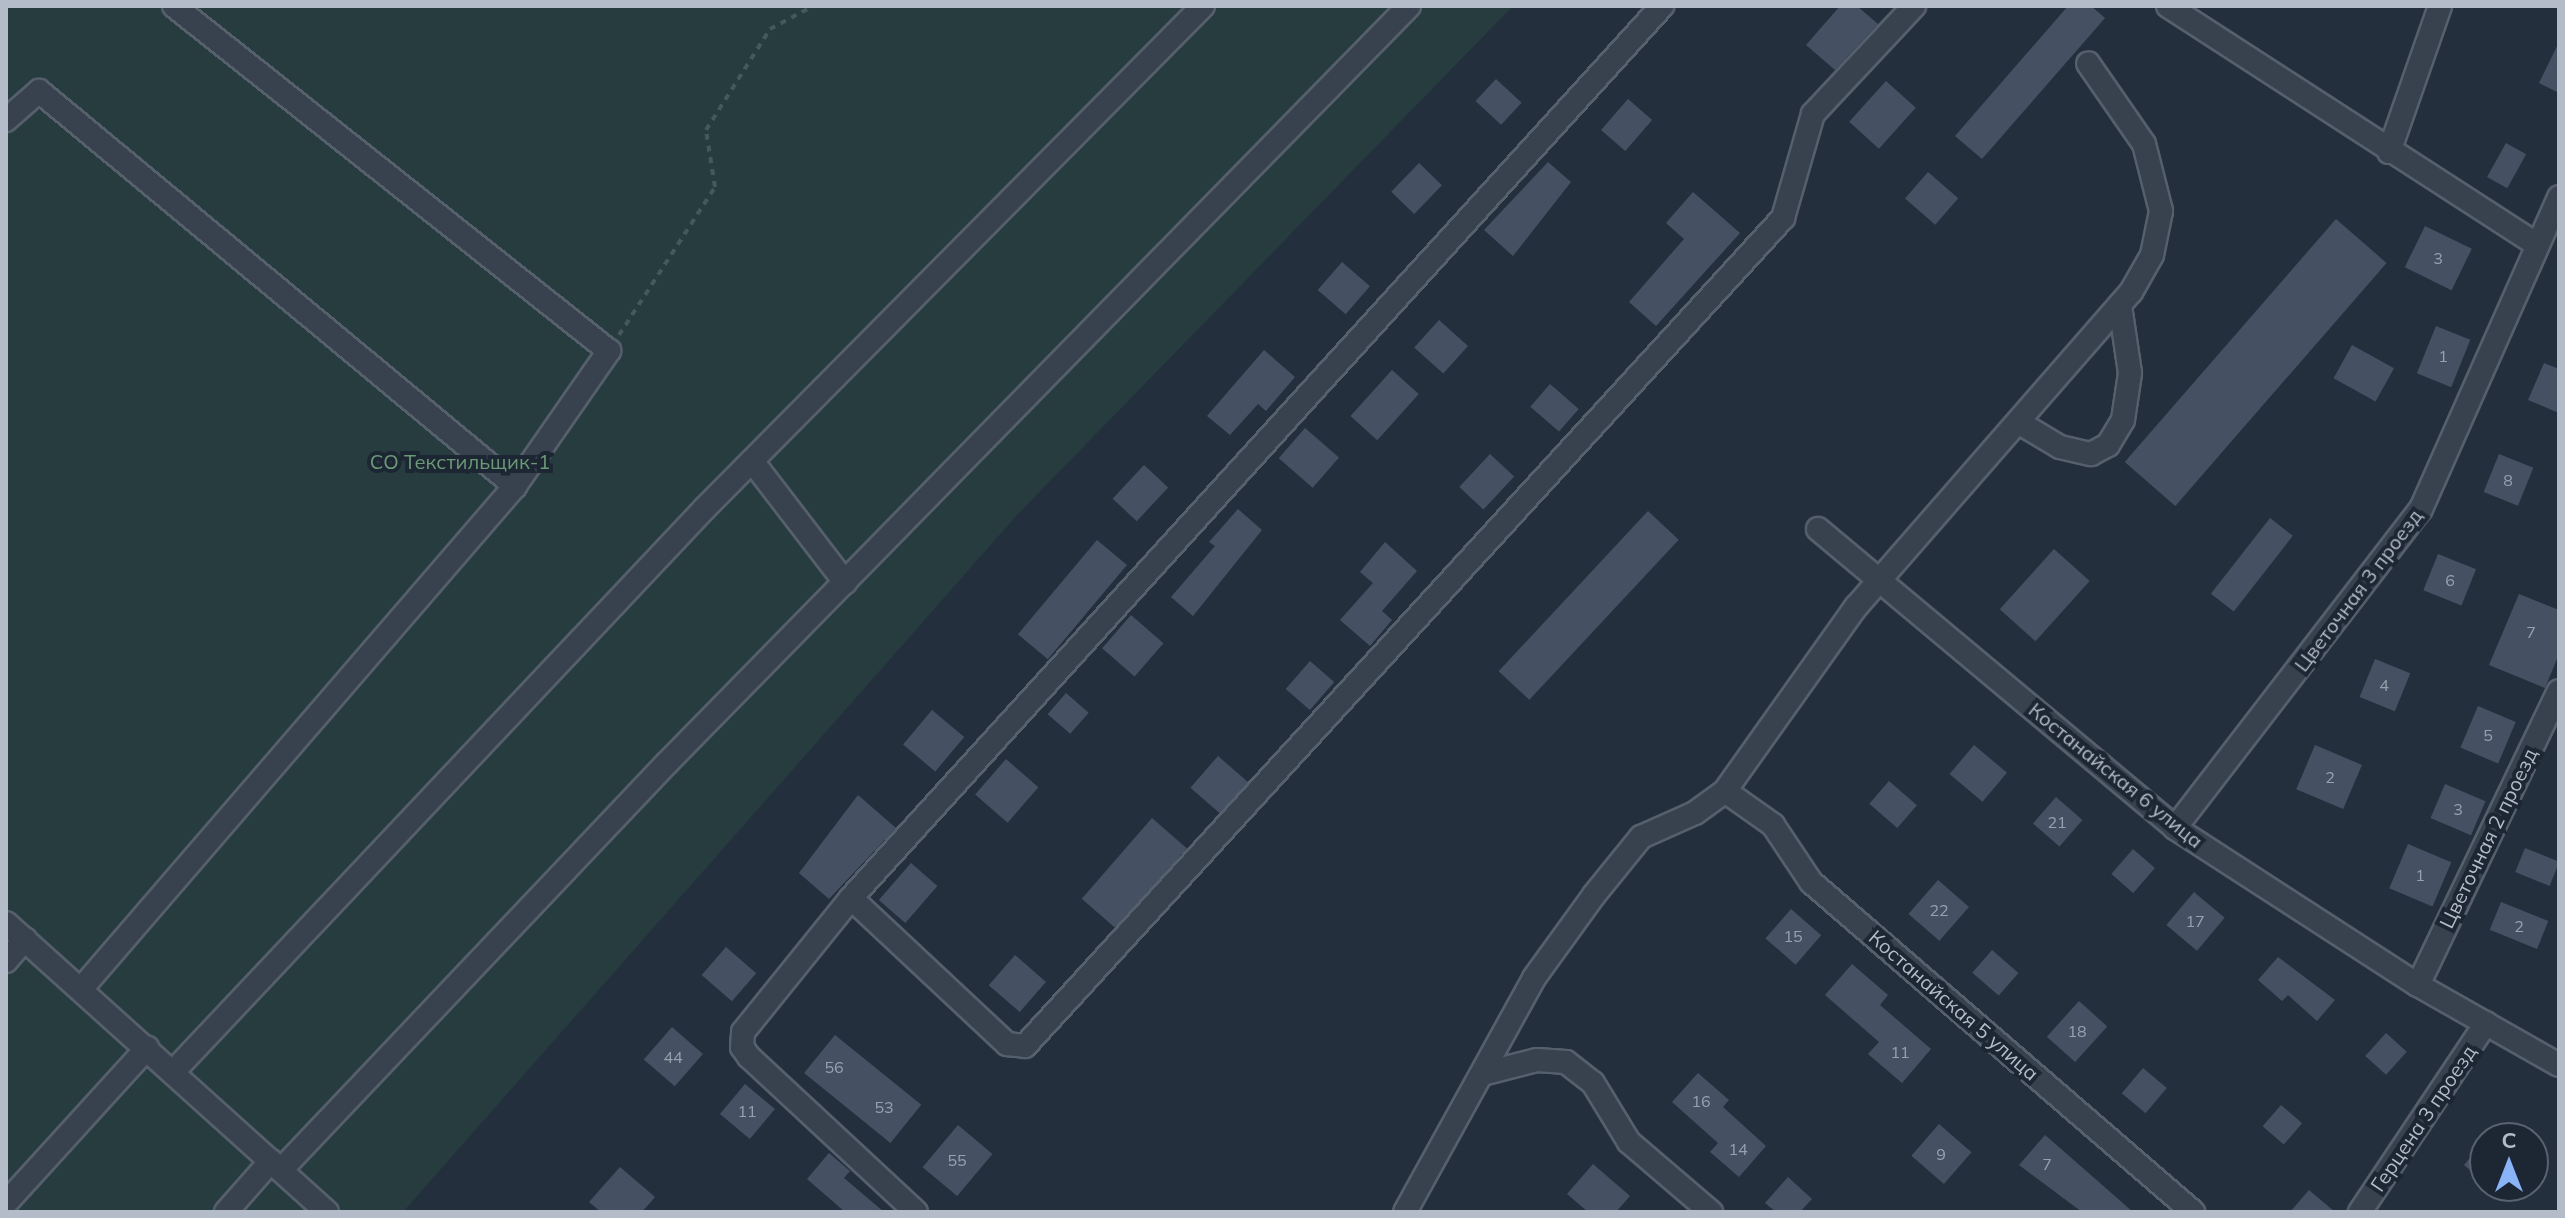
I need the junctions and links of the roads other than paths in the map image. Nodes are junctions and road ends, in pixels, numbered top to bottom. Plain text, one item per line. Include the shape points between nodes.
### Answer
1 (174, 6) edge
2 (1203, 6) edge
3 (1409, 6) edge
4 (1662, 6) edge
5 (1914, 6) edge
6 (2168, 6) edge
7 (2440, 6) edge
8 (2088, 63) dead end
9 (6, 120) edge
10 (2389, 152) junction
11 (2559, 197) edge
12 (2538, 245) junction
13 (2120, 305) junction
14 (2018, 422) junction
15 (752, 461) junction
16 (515, 486) junction
17 (1818, 529) dead end
18 (845, 582) junction
19 (1882, 583) junction
20 (2559, 691) edge
21 (1725, 791) junction
22 (2175, 828) junction
23 (851, 898) junction
24 (6, 923) edge
25 (25, 939) junction
26 (6, 961) edge
27 (2418, 985) junction
28 (82, 988) junction
29 (2486, 1023) junction
30 (147, 1048) junction
31 (2559, 1065) edge
32 (173, 1072) junction
33 (1482, 1074) junction
34 (276, 1166) junction
35 (6, 1203) edge
36 (226, 1212) edge
37 (327, 1212) edge
38 (916, 1212) edge
39 (1405, 1212) edge
40 (1711, 1212) edge
41 (2193, 1212) edge
42 (2360, 1212) edge

1 - 16 street via 609,351
2 - 15 street
3 - 18 street
4 - 23 street
5 - 23 street via 1813,114 1783,218 1025,1046 1007,1044
6 - 10 street
7 - 10 street
8 - 13 street via 2144,144 2161,211 2152,255
9 - 16 street via 39,91
10 - 12 street via 2467,195
11 - 12 street, Цветочная 3 проезд
12 - 22 street, Цветочная 3 проезд via 2421,509
13 - 14 street
13 - 14 street via 2130,373 2123,420 2108,445 2091,454 2060,447
14 - 19 street
15 - 18 street
15 - 32 street
16 - 28 street
17 - 19 street, Костанайская 6 улица
18 - 34 street
19 - 21 street via 1856,607
19 - 22 street, Костанайская 6 улица
20 - 27 street, Цветочная 2 проезд
21 - 33 street via 1695,813 1641,837 1534,978
21 - 41 street, Костанайская 5 улица via 1773,825 1811,882
22 - 27 street, Костанайская 6 улица
23 - 38 street via 743,1032 742,1047
24 - 25 street
25 - 26 street
25 - 28 street
27 - 29 street, Костанайская 6 улица
28 - 30 street
29 - 31 street, Костанайская 6 улица
29 - 42 street, Герцена 3 проезд
30 - 32 street
30 - 35 street
32 - 34 street
33 - 39 street
33 - 40 street via 1537,1060 1566,1062 1593,1083 1629,1142
34 - 36 street
34 - 37 street

